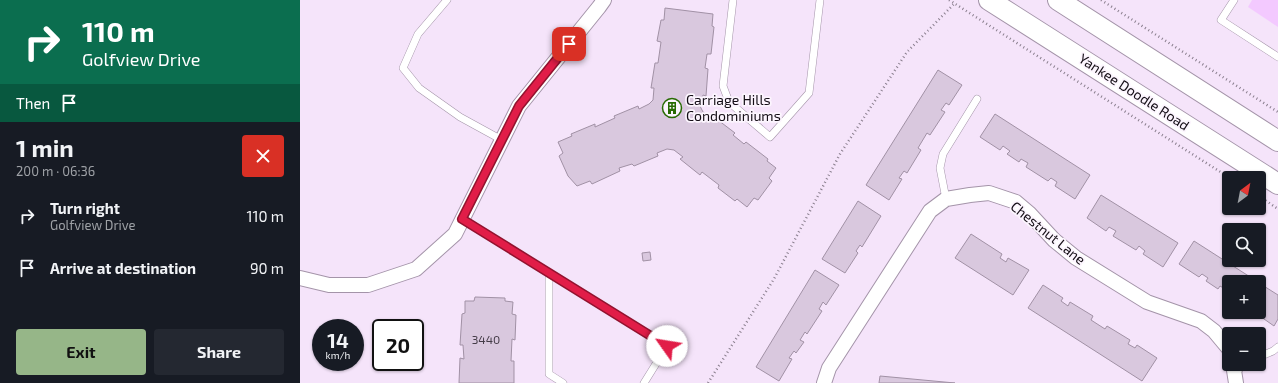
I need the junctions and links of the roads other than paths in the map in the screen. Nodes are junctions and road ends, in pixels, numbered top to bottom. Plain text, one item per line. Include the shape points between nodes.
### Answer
1 (447, 0) edge
2 (604, 0) edge
3 (733, 0) edge
4 (820, 0) edge
5 (989, 0) edge
6 (1058, 0) edge
7 (1234, 0) edge
8 (1278, 57) edge
9 (977, 99) dead end
10 (502, 140) junction
11 (1278, 141) edge
12 (1278, 184) edge
13 (946, 199) junction
14 (462, 219) junction
15 (549, 273) junction
16 (300, 278) edge
17 (1222, 341) edge
18 (1278, 347) edge
19 (1266, 354) edge
20 (563, 383) edge
21 (644, 383) edge
22 (824, 383) edge

1 - 10 lane via 418,34 403,68 419,88 460,117
2 - 10 street via 519,106
3 - 4 lane via 723,86 729,102 770,136 809,92
5 - 12 main road, Yankee Doodle Road
6 - 11 main road
7 - 8 lane via 1221,20
9 - 13 lane via 943,154 940,168
10 - 14 street
13 - 17 street, Chestnut Lane via 989,193 1016,202 1076,258 1147,302 1201,321
13 - 22 street, Chestnut Lane via 930,211 828,368
14 - 15 lane
14 - 16 street via 455,234 416,269 368,285 328,285
15 - 20 lane via 549,374
15 - 21 lane via 667,346
18 - 19 lane

